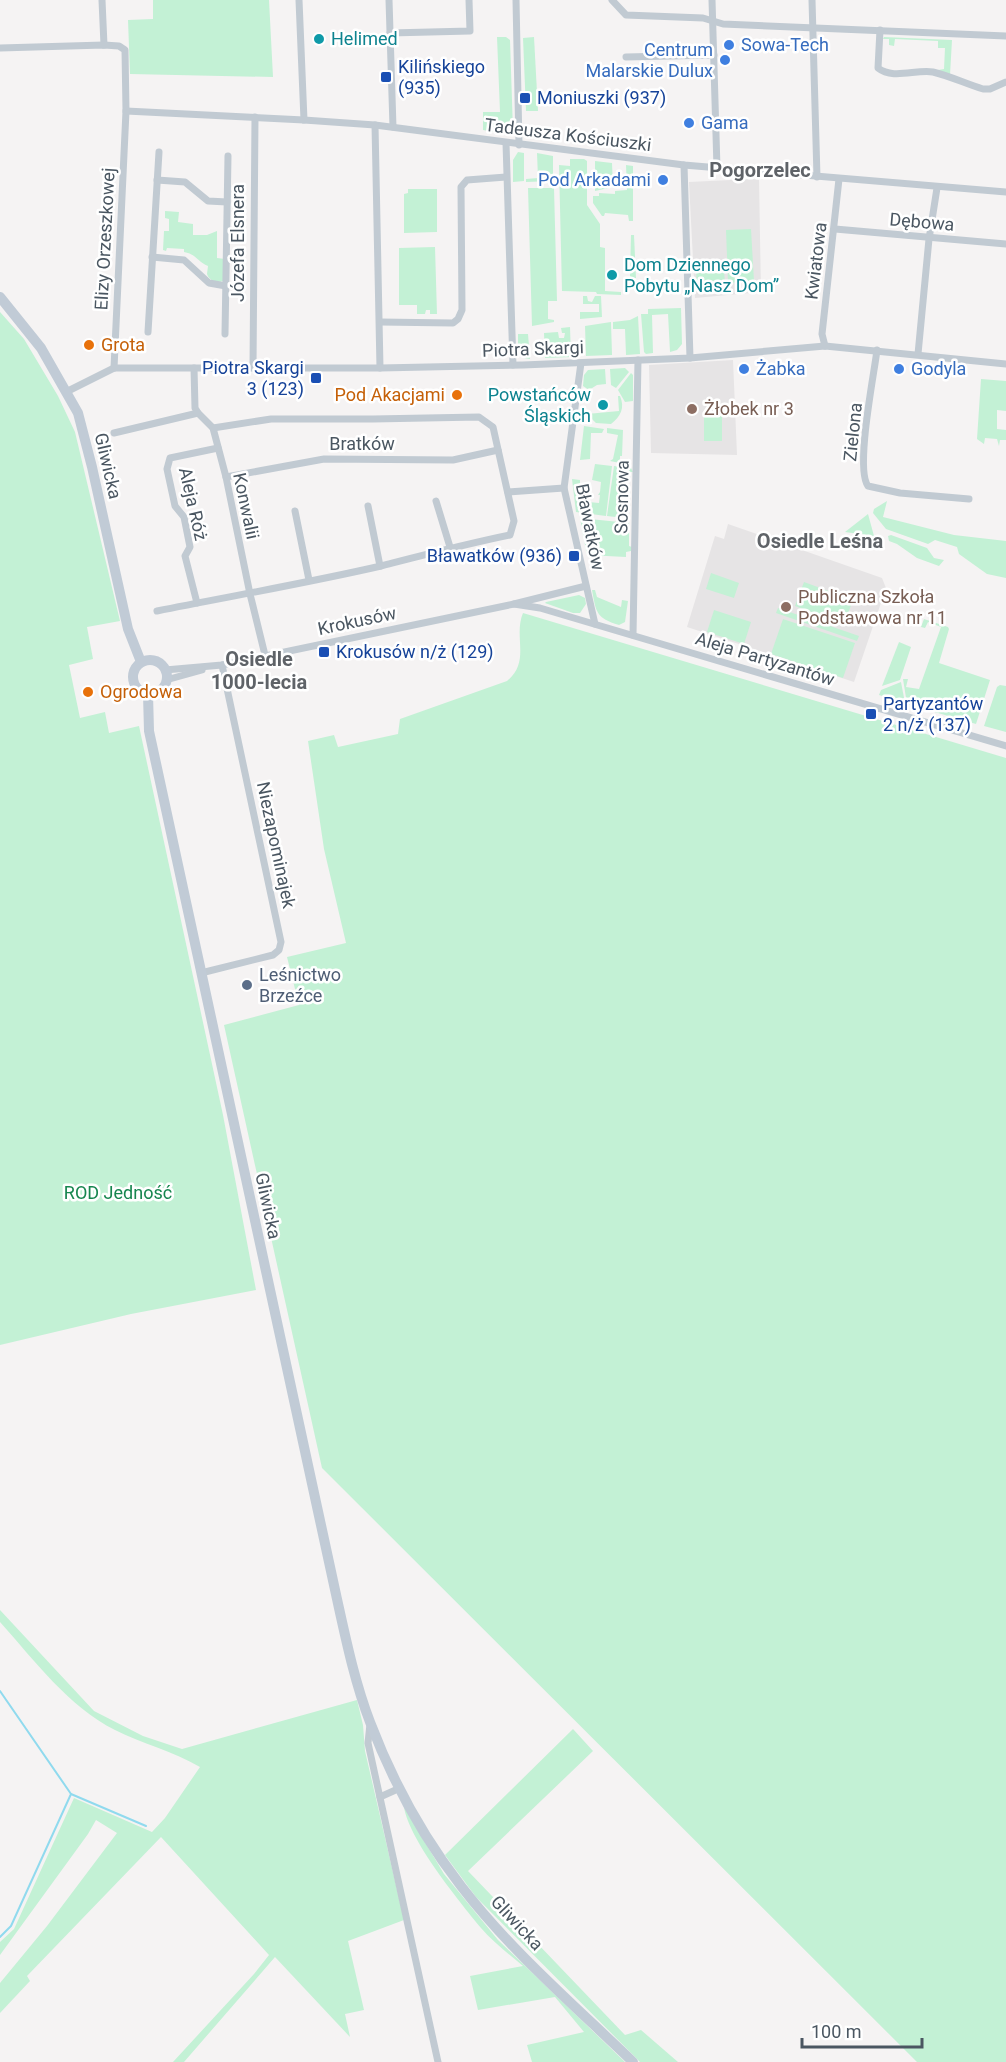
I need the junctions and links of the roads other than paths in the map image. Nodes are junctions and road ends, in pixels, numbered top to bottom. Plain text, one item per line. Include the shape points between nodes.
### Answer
1 (102, 0) edge
2 (299, 0) edge
3 (389, 0) edge
4 (469, 0) edge
5 (516, 0) edge
6 (612, 0) edge
7 (712, 0) edge
8 (812, 0) edge
9 (713, 21) junction
10 (813, 27) junction
11 (883, 30) junction
12 (390, 33) junction
13 (1006, 36) edge
14 (104, 45) junction
15 (0, 48) edge
16 (714, 55) junction
17 (626, 57) dead end
18 (1006, 82) edge
19 (126, 111) junction
20 (255, 117) junction
21 (304, 120) junction
22 (375, 125) junction
23 (393, 127) junction
24 (506, 143) junction
25 (519, 144) junction
26 (159, 152) dead end
27 (228, 156) dead end
28 (684, 165) junction
29 (717, 168) junction
30 (506, 177) junction
31 (817, 177) junction
32 (839, 178) junction
33 (157, 180) junction
34 (937, 188) junction
35 (1006, 192) edge
36 (227, 202) junction
37 (835, 229) junction
38 (929, 238) junction
39 (1006, 244) edge
40 (152, 257) junction
41 (226, 286) junction
42 (0, 297) edge
43 (380, 322) junction
44 (148, 332) dead end
45 (225, 334) dead end
46 (825, 346) junction
47 (877, 350) junction
48 (918, 354) junction
49 (690, 358) junction
50 (638, 360) junction
51 (580, 363) junction
52 (1006, 364) edge
53 (513, 365) junction
54 (114, 368) junction
55 (195, 368) junction
56 (253, 368) junction
57 (380, 368) junction
58 (66, 392) junction
59 (198, 413) junction
60 (213, 428) junction
61 (114, 433) dead end
62 (218, 448) junction
63 (498, 450) junction
64 (226, 477) junction
65 (564, 488) junction
66 (508, 492) junction
67 (969, 499) dead end
68 (436, 501) dead end
69 (368, 506) dead end
70 (295, 511) dead end
71 (450, 547) junction
72 (380, 566) junction
73 (309, 580) junction
74 (586, 586) junction
75 (250, 594) junction
76 (197, 603) junction
77 (514, 604) junction
78 (157, 611) dead end
79 (596, 624) junction
80 (633, 635) junction
81 (265, 655) junction
82 (141, 662) junction
83 (222, 665) junction
84 (166, 675) junction
85 (148, 694) junction
86 (1006, 747) edge
87 (201, 973) junction
88 (370, 1722) junction
89 (400, 1788) junction
90 (380, 1797) junction
91 (438, 2062) edge
92 (633, 2062) edge

1 - 14 street
2 - 21 street
3 - 12 street
4 - 12 street via 470,31
5 - 25 street
6 - 9 street via 626,15 634,17
7 - 9 street
8 - 10 street
9 - 10 street
9 - 16 street
10 - 11 street
10 - 31 street
11 - 13 street
11 - 18 street via 878,68 882,72 932,72 983,89
12 - 23 street
14 - 15 street
14 - 19 street, Elizy Orzeszkowej via 125,50
16 - 17 street
16 - 29 street
19 - 20 street, Tadeusza Kościuszki
19 - 54 street, Elizy Orzeszkowej
20 - 21 street, Tadeusza Kościuszki
20 - 56 street, Józefa Elsnera
21 - 22 street, Tadeusza Kościuszki
22 - 23 street, Tadeusza Kościuszki
22 - 43 street
23 - 24 street, Tadeusza Kościuszki
24 - 25 street, Tadeusza Kościuszki
24 - 30 street
25 - 28 street, Tadeusza Kościuszki
26 - 33 street
27 - 36 street, Józefa Elsnera
28 - 29 street, Tadeusza Kościuszki
28 - 49 street
29 - 31 street, Tadeusza Kościuszki
30 - 43 street via 467,180 461,188 462,310 458,319 453,323
30 - 53 street
31 - 32 street, Tadeusza Kościuszki
32 - 34 street, Tadeusza Kościuszki
32 - 37 street, Kwiatowa
33 - 36 street via 186,182 208,201
33 - 40 street
34 - 35 street, Tadeusza Kościuszki
34 - 38 street
36 - 41 street, Józefa Elsnera
37 - 38 street, Dębowa
37 - 46 street, Kwiatowa via 822,334
38 - 39 street, Dębowa
38 - 48 street
40 - 41 street via 184,260 209,283
40 - 44 street
41 - 45 street, Józefa Elsnera
42 - 58 main road, Gliwicka via 41,348
43 - 57 street
46 - 47 street, Piotra Skargi
46 - 49 street, Piotra Skargi
47 - 48 street, Piotra Skargi
47 - 67 street, Zielona via 862,452 864,482 900,493
48 - 52 street, Piotra Skargi
49 - 50 street, Piotra Skargi
50 - 51 street, Piotra Skargi
50 - 80 street, Sosnowa
51 - 53 street, Piotra Skargi
51 - 65 street, Bławatków
53 - 57 street, Piotra Skargi
54 - 55 street, Piotra Skargi
54 - 58 street, Piotra Skargi
55 - 56 street, Piotra Skargi
55 - 59 street
56 - 57 street, Piotra Skargi
58 - 82 main road, Gliwicka via 83,429 128,629
59 - 60 street
59 - 61 street
60 - 62 street, Konwalii
60 - 63 street via 271,419 479,417 493,427
62 - 64 street, Konwalii
62 - 76 street, Aleja Róż via 170,458 167,469 175,506 184,517 190,547 185,556
63 - 64 street, Bratków via 453,460 324,459
63 - 66 street
64 - 75 street, Konwalii
65 - 66 street
65 - 74 street, Bławatków
66 - 71 street via 514,521 510,535
68 - 71 street
69 - 72 street
70 - 73 street
71 - 72 street
72 - 73 street
73 - 75 street
74 - 77 street, Krokusów
74 - 79 street, Bławatków
75 - 76 street
75 - 81 street, Konwalii
76 - 78 street
77 - 79 street, Aleja Partyzantów
77 - 81 street, Krokusów
79 - 80 street, Aleja Partyzantów
80 - 86 street, Aleja Partyzantów
81 - 83 street, Krokusów
82 - 84 main road via 155,660
82 - 85 main road via 132,679 137,688
83 - 84 street, Krokusów
83 - 87 street, Niezapominajek via 281,942 273,955
84 - 85 main road via 159,691
85 - 87 main road, Gliwicka via 149,731
87 - 88 main road, Gliwicka via 340,1613
88 - 89 main road, Gliwicka
88 - 90 street, Gliwicka via 368,1743
89 - 90 street
89 - 92 main road, Gliwicka via 442,1858 481,1910
90 - 91 street, Gliwicka

